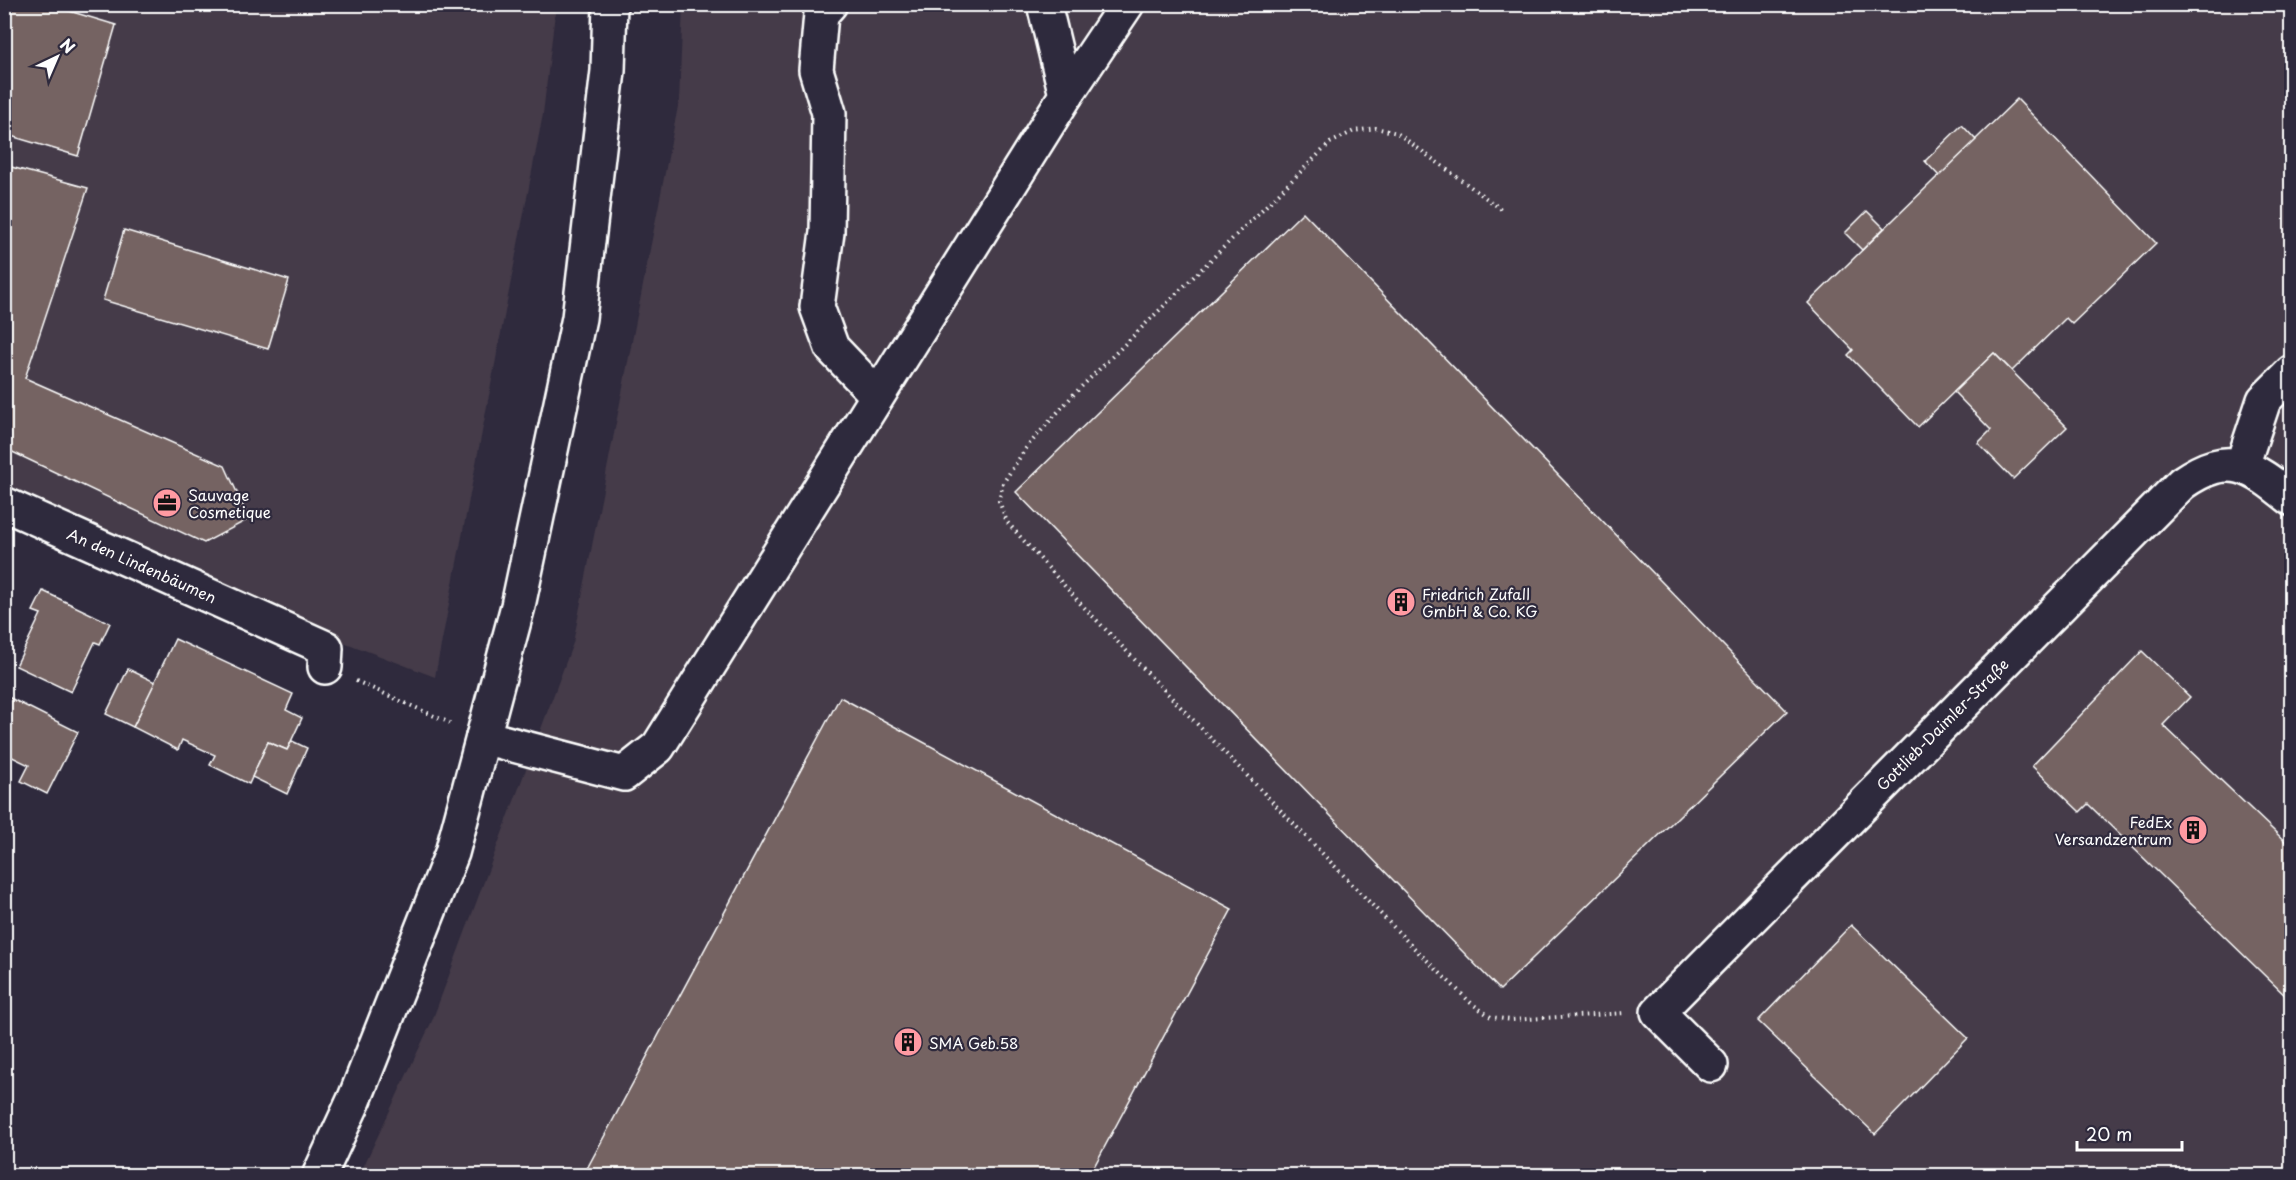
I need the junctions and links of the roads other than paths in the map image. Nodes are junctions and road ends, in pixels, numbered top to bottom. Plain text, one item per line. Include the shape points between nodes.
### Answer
1 (610, 4) edge
2 (830, 4) edge
3 (1044, 4) edge
4 (1127, 4) edge
5 (1066, 95) junction
6 (2292, 372) edge
7 (876, 394) junction
8 (2242, 466) junction
9 (2292, 499) edge
10 (4, 504) edge
11 (325, 667) road end
12 (483, 737) junction
13 (1711, 1065) dead end
14 (319, 1176) edge

1 - 12 street via 608,71 579,318 518,606
2 - 7 street via 822,14 816,70 829,113 826,232 817,307 832,348
3 - 5 street
4 - 5 street
5 - 7 street
6 - 8 street via 2264,400
7 - 12 street via 658,747 624,774
8 - 9 street
8 - 13 street, Gottlieb-Daimler-Straße via 2222,464 2202,470 2182,483 1658,1012
10 - 11 street, An den Lindenbäumen via 326,648
12 - 14 street via 452,853 355,1098

